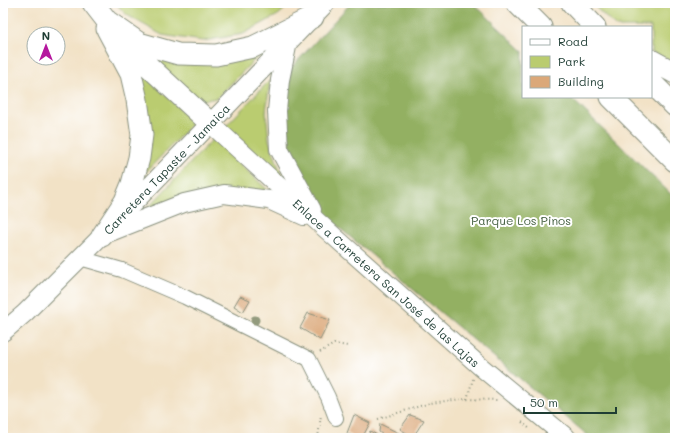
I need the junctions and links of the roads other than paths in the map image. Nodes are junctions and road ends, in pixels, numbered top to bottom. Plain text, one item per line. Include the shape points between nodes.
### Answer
1 (86, 3) edge
2 (93, 3) edge
3 (517, 3) edge
4 (572, 3) edge
5 (319, 10) edge
6 (540, 26) edge
7 (595, 26) edge
8 (107, 29) junction
9 (288, 42) junction
10 (652, 61) edge
11 (675, 73) edge
12 (652, 83) edge
13 (612, 98) edge
14 (675, 106) edge
15 (210, 123) junction
16 (675, 161) edge
17 (319, 223) junction
18 (102, 236) junction
19 (80, 258) junction
20 (3, 332) edge
21 (336, 418) dead end
22 (567, 438) edge

1 - 8 highway
2 - 5 highway via 106,21 139,43 178,54 216,55 253,47
3 - 6 highway
4 - 7 highway
5 - 9 main road, Carretera Tapaste - Jamaica
8 - 15 highway
8 - 18 highway via 131,74 142,135 139,158 128,196
9 - 15 main road, Carretera Tapaste - Jamaica
9 - 17 main road via 278,103 279,149
10 - 11 highway
12 - 14 highway
13 - 16 highway
15 - 17 main road, Enlace a Carretera San José de las Lajas
15 - 18 main road, Carretera Tapaste - Jamaica
17 - 18 main road via 269,200 224,194 184,203
17 - 22 main road, Enlace a Carretera San José de las Lajas via 481,367
18 - 19 main road, Carretera Tapaste - Jamaica
19 - 20 main road, Carretera Tapaste - Jamaica
19 - 21 lane via 122,270 185,297 309,359

